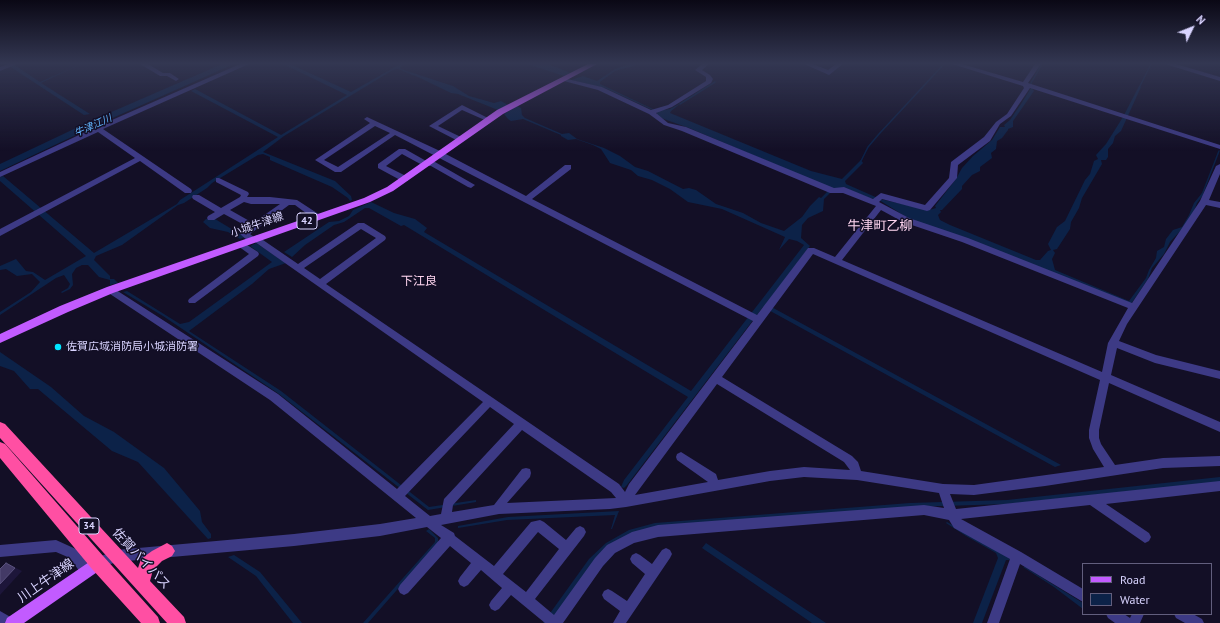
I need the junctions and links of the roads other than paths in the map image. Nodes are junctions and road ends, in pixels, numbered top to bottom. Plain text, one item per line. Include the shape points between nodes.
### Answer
1 (180, 93) edge
2 (536, 93) edge
3 (611, 93) edge
4 (691, 93) edge
5 (1024, 93) edge
6 (1052, 93) edge
7 (653, 112) junction
8 (367, 120) dead end
9 (489, 120) junction
10 (375, 123) junction
11 (98, 129) junction
12 (394, 133) junction
13 (460, 140) junction
14 (1220, 147) edge
15 (439, 155) junction
16 (141, 158) junction
17 (427, 164) junction
18 (1220, 166) edge
19 (568, 167) dead end
20 (0, 175) edge
21 (405, 179) junction
22 (219, 180) dead end
23 (471, 186) dead end
24 (188, 191) dead end
25 (196, 197) dead end
26 (244, 199) junction
27 (526, 200) junction
28 (877, 201) junction
29 (288, 202) junction
30 (1204, 202) junction
31 (1220, 205) edge
32 (222, 211) junction
33 (317, 217) junction
34 (211, 218) dead end
35 (254, 227) junction
36 (0, 234) edge
37 (254, 239) junction
38 (241, 244) junction
39 (837, 261) junction
40 (298, 268) junction
41 (321, 283) junction
42 (110, 290) junction
43 (192, 301) dead end
44 (1134, 307) junction
45 (759, 320) junction
46 (0, 339) edge
47 (1113, 343) junction
48 (1220, 375) edge
49 (716, 378) junction
50 (1105, 378) junction
51 (490, 401) junction
52 (522, 423) junction
53 (1220, 427) edge
54 (0, 428) edge
55 (0, 448) edge
56 (681, 457) dead end
57 (1220, 462) edge
58 (1112, 470) junction
59 (526, 474) dead end
60 (856, 474) junction
61 (714, 486) junction
62 (1220, 486) edge
63 (398, 496) junction
64 (1092, 500) junction
65 (626, 502) junction
66 (948, 503) junction
67 (499, 509) junction
68 (447, 511) junction
69 (431, 522) junction
70 (580, 532) dead end
71 (450, 537) junction
72 (1145, 537) dead end
73 (567, 548) junction
74 (0, 551) edge
75 (166, 551) junction
76 (666, 554) dead end
77 (116, 556) junction
78 (1017, 556) junction
79 (636, 559) dead end
80 (480, 562) junction
81 (92, 567) junction
82 (653, 573) junction
83 (495, 574) junction
84 (464, 581) dead end
85 (142, 584) junction
86 (510, 586) junction
87 (404, 589) dead end
88 (608, 595) dead end
89 (1082, 595) edge
90 (527, 600) junction
91 (495, 606) dead end
92 (628, 610) junction
93 (1114, 615) edge
94 (1182, 615) edge
95 (0, 617) edge
96 (542, 619) edge
97 (11, 623) edge
98 (152, 623) edge
99 (178, 623) edge
100 (556, 623) edge
101 (619, 623) edge
102 (993, 623) edge
103 (1127, 623) edge
104 (1198, 623) edge

1 - 11 street
2 - 9 main road, 小城牛津線 / 42
3 - 7 street
4 - 7 street via 670,106
5 - 28 street via 1009,115 998,123 987,139 954,164 953,178 927,208 881,196
6 - 14 street
7 - 28 street via 656,118 666,124 684,129 831,190 844,190
8 - 10 street
9 - 13 main road, 小城牛津線 / 42
9 - 13 street via 462,107 433,126
10 - 12 street
10 - 12 street via 319,160 338,170
11 - 16 street
11 - 20 street
12 - 15 street
13 - 15 main road, 小城牛津線 / 42
15 - 17 main road, 小城牛津線 / 42
15 - 27 street
16 - 24 street
16 - 36 street
17 - 21 main road, 小城牛津線 / 42
17 - 21 street via 402,151 381,166
17 - 23 street via 432,164
18 - 30 street
19 - 27 street
21 - 33 main road, 小城牛津線 / 42 via 367,200
22 - 26 street via 245,194
25 - 32 street
26 - 29 street
26 - 32 street
27 - 45 street
28 - 39 street
28 - 44 street via 906,220 965,240
29 - 33 street via 298,203
29 - 35 street
30 - 31 street
30 - 44 street
32 - 34 street
32 - 35 street
33 - 37 main road, 小城牛津線 / 42
35 - 37 street via 244,234
37 - 38 main road, 小城牛津線 / 42
37 - 40 street
38 - 42 main road, 小城牛津線 / 42
38 - 43 street via 255,254
39 - 45 street via 812,250
39 - 50 street
40 - 41 street
40 - 41 street via 361,225 382,238
41 - 51 street
42 - 46 main road, 小城牛津線 / 42
42 - 63 street via 274,397
44 - 47 street
45 - 49 street
47 - 48 street via 1155,359
47 - 50 street
49 - 60 street via 848,459 854,465
49 - 65 street via 633,488
50 - 53 street
50 - 58 street via 1094,438
51 - 52 street
51 - 63 street
52 - 65 street via 615,488
52 - 68 street
54 - 77 highway, 佐賀バイパス / 34
55 - 81 highway, 34
56 - 61 street via 712,478
57 - 58 street via 1163,463
58 - 66 street via 974,490
59 - 67 street via 499,505
60 - 61 street via 804,472
60 - 66 street
61 - 65 street
62 - 64 street
63 - 69 street
64 - 66 street
64 - 72 street
65 - 67 street
66 - 78 street via 958,524
66 - 100 street via 924,510 658,531 632,538 611,549 599,562
67 - 68 street
68 - 69 street
69 - 71 street
69 - 75 street via 294,540
70 - 73 street
71 - 80 street
71 - 87 street
73 - 83 street via 540,526 535,526
73 - 90 street
74 - 81 street via 56,546 74,554
75 - 77 street
75 - 85 highway via 147,565
76 - 82 street
77 - 81 street
77 - 85 highway, 佐賀バイパス / 34
78 - 89 street
78 - 102 street
79 - 82 street
80 - 83 street
80 - 84 street
81 - 97 main road, 川上牛津線
81 - 98 highway, 34
82 - 92 street
83 - 86 street
85 - 99 highway, 佐賀バイパス / 34
86 - 90 street
86 - 91 street
88 - 92 street
90 - 96 street
92 - 101 street
93 - 103 street
94 - 104 street
95 - 97 street
96 - 100 street

